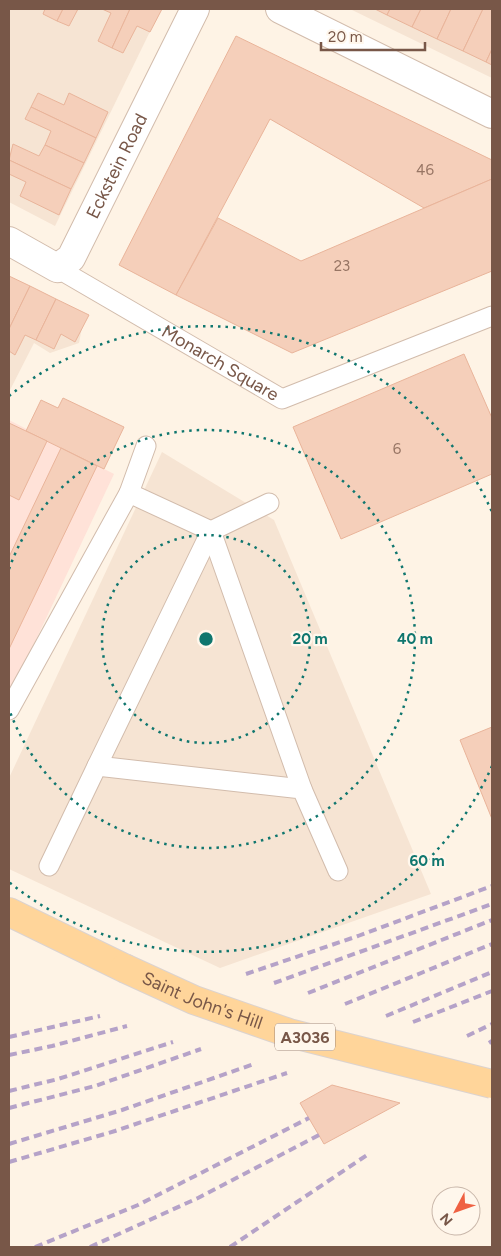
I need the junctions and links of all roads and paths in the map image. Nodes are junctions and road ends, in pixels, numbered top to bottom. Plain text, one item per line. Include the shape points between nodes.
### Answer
1 (195, 9) edge
2 (280, 9) edge
3 (492, 114) edge
4 (9, 241) edge
5 (57, 268) junction
6 (492, 316) edge
7 (146, 446) dead end
8 (129, 493) junction
9 (269, 503) dead end
10 (211, 531) junction
11 (9, 710) edge
12 (96, 766) junction
13 (302, 789) junction
14 (49, 866) dead end
15 (338, 871) dead end
16 (9, 912) edge
17 (492, 1084) edge

1 - 5 street, Eckstein Road via 71,258
2 - 3 street
4 - 5 street
5 - 6 lane, Monarch Square via 282,399
7 - 8 lane
8 - 10 lane
8 - 11 lane
9 - 10 lane
10 - 12 lane
10 - 13 lane
12 - 13 lane
12 - 14 lane
13 - 15 lane
16 - 17 main road, Saint John's Hill / A3036, bridge via 194,1000 288,1033

